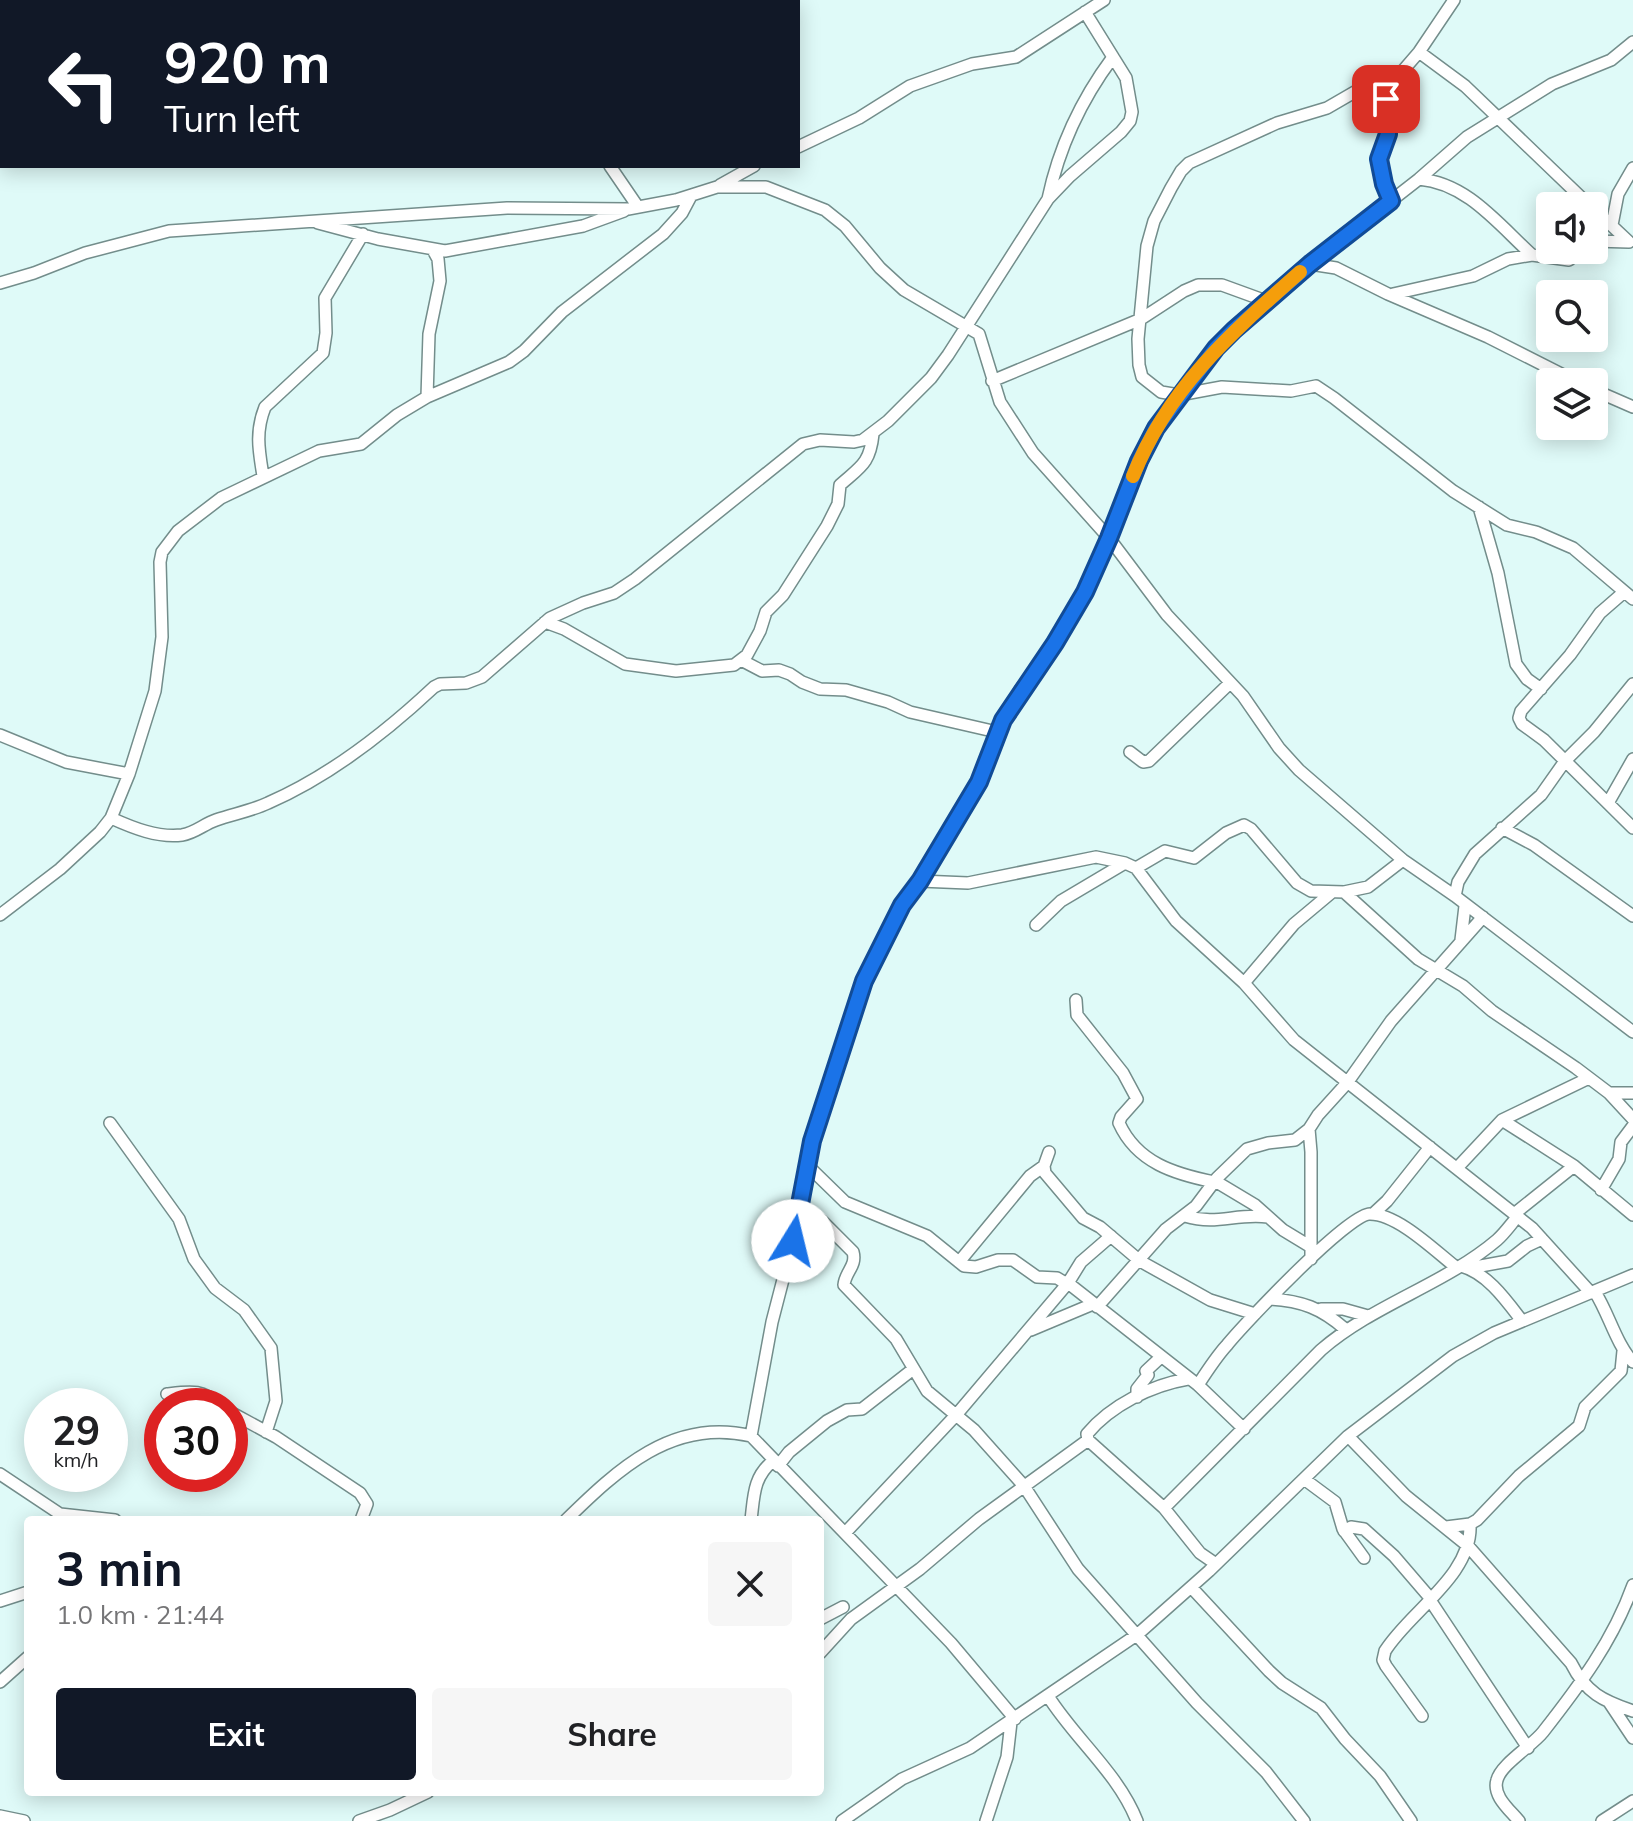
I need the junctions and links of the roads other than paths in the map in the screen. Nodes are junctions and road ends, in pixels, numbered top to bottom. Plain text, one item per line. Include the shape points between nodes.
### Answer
1 (1104, 0) edge
2 (1454, 0) edge
3 (1085, 12) junction
4 (1633, 42) edge
5 (1419, 52) junction
6 (1113, 57) junction
7 (1400, 74) junction
8 (1497, 116) junction
9 (800, 146) edge
10 (611, 168) edge
11 (750, 168) edge
12 (1633, 168) edge
13 (1419, 179) junction
14 (717, 187) junction
15 (1575, 192) edge
16 (691, 196) junction
17 (1048, 199) junction
18 (1391, 201) junction
19 (633, 208) junction
20 (312, 220) junction
21 (1608, 222) edge
22 (1612, 225) junction
23 (363, 234) junction
24 (1608, 242) edge
25 (1630, 243) edge
26 (433, 250) junction
27 (1532, 255) junction
28 (1536, 256) edge
29 (1310, 264) junction
30 (0, 283) edge
31 (1388, 294) junction
32 (1266, 301) junction
33 (1141, 319) junction
34 (966, 325) junction
35 (1549, 368) edge
36 (992, 381) junction
37 (1179, 395) junction
38 (1608, 396) edge
39 (427, 397) junction
40 (1633, 407) edge
41 (873, 434) junction
42 (263, 476) junction
43 (1479, 507) junction
44 (1109, 538) junction
45 (1628, 596) edge
46 (545, 622) junction
47 (741, 660) junction
48 (1230, 683) junction
49 (1633, 684) edge
50 (1541, 689) junction
51 (997, 732) junction
52 (0, 735) edge
53 (1130, 752) dead end
54 (1633, 759) edge
55 (1565, 761) junction
56 (129, 774) junction
57 (1608, 803) junction
58 (111, 818) junction
59 (1502, 828) junction
60 (1633, 828) edge
61 (1403, 860) junction
62 (1131, 866) junction
63 (920, 881) junction
64 (1331, 892) junction
65 (1344, 892) junction
66 (1455, 896) junction
67 (1465, 906) junction
68 (0, 915) edge
69 (1633, 916) edge
70 (1483, 917) junction
71 (1036, 925) dead end
72 (1461, 941) junction
73 (1435, 972) junction
74 (1244, 983) junction
75 (1076, 1000) dead end
76 (1633, 1032) edge
77 (1589, 1078) junction
78 (1347, 1083) junction
79 (1609, 1093) junction
80 (1633, 1093) edge
81 (1633, 1119) edge
82 (1502, 1120) junction
83 (110, 1123) dead end
84 (1633, 1126) edge
85 (1309, 1129) junction
86 (1430, 1147) junction
87 (1049, 1152) dead end
88 (806, 1164) junction
89 (1044, 1166) junction
90 (1574, 1166) junction
91 (1457, 1168) junction
92 (1214, 1182) junction
93 (1601, 1190) junction
94 (798, 1207) junction
95 (1373, 1214) junction
96 (1516, 1215) junction
97 (1633, 1215) edge
98 (1185, 1216) junction
99 (1268, 1217) junction
100 (1111, 1236) junction
101 (1542, 1239) junction
102 (1311, 1253) junction
103 (1140, 1261) junction
104 (959, 1262) junction
105 (1463, 1267) junction
106 (1633, 1275) edge
107 (1067, 1284) junction
108 (1593, 1293) junction
109 (1270, 1299) junction
110 (1095, 1305) junction
111 (1320, 1309) junction
112 (1255, 1314) junction
113 (1368, 1316) junction
114 (1522, 1321) junction
115 (1345, 1329) junction
116 (1028, 1331) junction
117 (1623, 1351) junction
118 (1161, 1357) junction
119 (1633, 1362) edge
120 (912, 1370) junction
121 (1193, 1382) junction
122 (1137, 1397) junction
123 (957, 1414) junction
124 (248, 1422) edge
125 (1244, 1429) junction
126 (266, 1432) junction
127 (751, 1436) junction
128 (1348, 1436) junction
129 (1088, 1440) junction
130 (776, 1464) junction
131 (0, 1474) edge
132 (1304, 1479) junction
133 (1024, 1486) junction
134 (1164, 1508) junction
135 (78, 1516) edge
136 (362, 1516) edge
137 (571, 1516) edge
138 (752, 1516) edge
139 (1470, 1524) junction
140 (1446, 1527) junction
141 (1344, 1531) junction
142 (846, 1532) junction
143 (1468, 1546) junction
144 (1364, 1558) dead end
145 (1216, 1564) junction
146 (1633, 1585) edge
147 (897, 1586) junction
148 (1191, 1587) junction
149 (24, 1593) edge
150 (1431, 1599) junction
151 (0, 1601) edge
152 (843, 1607) dead end
153 (824, 1617) edge
154 (1138, 1634) junction
155 (824, 1649) edge
156 (24, 1661) edge
157 (0, 1682) edge
158 (1581, 1684) junction
159 (1048, 1696) junction
160 (1609, 1702) junction
161 (1633, 1711) edge
162 (1422, 1716) dead end
163 (1013, 1720) junction
164 (1633, 1738) edge
165 (1528, 1748) junction
166 (420, 1796) edge
167 (1633, 1801) edge
168 (0, 1816) edge
169 (24, 1821) edge
170 (359, 1821) edge
171 (842, 1821) edge
172 (986, 1821) edge
173 (1137, 1821) edge
174 (1304, 1821) edge
175 (1411, 1821) edge
176 (1519, 1821) edge
177 (1602, 1821) edge

1 - 3 street
2 - 5 street
3 - 6 street
3 - 9 street via 1016,57 972,64 910,86
4 - 8 street via 1611,60 1552,84
5 - 7 street
5 - 8 street
6 - 17 street via 1072,127 1055,165
6 - 17 street via 1126,78 1130,121
7 - 18 street via 1386,99 1388,134 1379,159
7 - 33 street via 1384,75 1327,108 1277,123 1189,163 1154,221
8 - 13 street
8 - 15 street
10 - 19 street
11 - 14 street
12 - 22 street via 1618,194
13 - 18 street
13 - 27 street via 1447,184 1474,201
14 - 16 street
14 - 34 street via 766,187 825,210 904,290
16 - 19 street
16 - 39 street via 663,234 562,312 524,351
17 - 34 street
18 - 29 street
19 - 20 street via 507,208
19 - 26 street via 583,226
20 - 23 street
20 - 30 street via 169,231
21 - 22 street
22 - 25 street
23 - 26 street
23 - 42 street via 325,298 323,353 265,407 260,418 257,441
24 - 25 street
26 - 39 street via 440,281 429,334
27 - 28 street
27 - 31 street via 1508,259 1473,276
29 - 31 street via 1336,268
29 - 32 street
31 - 35 street
32 - 33 street via 1222,285 1198,285
32 - 37 street via 1216,348
33 - 36 street
33 - 37 street via 1142,377 1161,392
34 - 36 street via 982,340
34 - 41 street via 931,378
36 - 44 street via 1033,453
37 - 43 street via 1222,387 1291,391 1316,386
37 - 44 street via 1139,461
38 - 40 street
39 - 42 street via 361,444 319,451
41 - 46 street via 854,442 803,444 635,579
41 - 47 street via 864,465 840,485 827,526 783,595 766,612
42 - 56 street via 193,518 162,552 160,661
43 - 45 street via 1507,525 1573,548
43 - 50 street via 1516,664
44 - 48 street via 1167,615
44 - 51 street via 1085,592
45 - 50 street via 1600,613
46 - 47 street via 625,664 676,671 731,667
46 - 58 street via 482,677 434,687 323,776 269,803 184,835 168,836
47 - 51 street via 820,689 846,690 910,712
48 - 53 street via 1149,761
48 - 61 street via 1299,770
49 - 55 street
50 - 55 street via 1519,718
51 - 63 street via 979,782
52 - 56 street via 66,762
54 - 57 street
55 - 57 street
55 - 59 street via 1541,795
56 - 58 street
57 - 60 street
58 - 68 street via 60,869
59 - 66 street via 1468,864
59 - 69 street
61 - 65 street via 1375,884
61 - 66 street
62 - 63 street via 1096,857 968,883
62 - 64 street via 1165,851 1194,858 1244,825 1297,883 1311,891
62 - 71 street via 1061,901
62 - 74 street via 1176,921
63 - 88 street via 886,933 864,981
64 - 65 street
64 - 74 street via 1294,924
65 - 73 street
66 - 67 street
67 - 70 street
67 - 72 street
70 - 72 street
70 - 76 street
72 - 73 street
73 - 77 street via 1463,986
73 - 78 street via 1391,1021
74 - 78 street via 1294,1040
75 - 92 street via 1084,1027 1105,1048 1137,1099 1121,1117 1125,1134 1161,1168
77 - 79 street
77 - 82 street
78 - 85 street
78 - 86 street
79 - 80 street
79 - 81 street
82 - 90 street
82 - 91 street
83 - 126 street via 179,1219 194,1259 215,1288 244,1310 271,1348 276,1401
84 - 93 street
85 - 92 street via 1295,1140 1247,1149
85 - 102 street
86 - 91 street
86 - 95 street
87 - 89 street
88 - 94 street
88 - 104 street via 845,1202 927,1236
89 - 100 street via 1075,1211
89 - 104 street
90 - 93 street
90 - 96 street
91 - 96 street
92 - 98 street
92 - 99 street
93 - 97 street
94 - 120 street via 822,1221 853,1252 854,1265 844,1285 896,1339
94 - 127 street
95 - 102 street via 1352,1220
95 - 105 street
96 - 101 street
96 - 105 street via 1495,1242
98 - 99 street via 1207,1222
98 - 103 street via 1166,1229
99 - 102 street
100 - 103 street
100 - 107 street via 1081,1262
101 - 105 street via 1508,1261
101 - 108 street
102 - 109 street
103 - 110 street
103 - 112 street via 1210,1300
104 - 107 street via 969,1268 1013,1260 1037,1277
105 - 113 street
105 - 114 street via 1497,1290
106 - 108 street
107 - 110 street
107 - 116 street
108 - 114 street
108 - 117 street via 1609,1314
109 - 111 street
109 - 112 street
110 - 116 street
110 - 118 street
111 - 113 street
111 - 115 street
112 - 121 street
113 - 115 street
114 - 128 street via 1453,1356
115 - 125 street
116 - 123 street
117 - 119 street
117 - 139 street via 1621,1371 1585,1407 1579,1426
118 - 121 street
118 - 122 street via 1148,1367
120 - 123 street via 927,1391
120 - 130 street via 862,1409 827,1421
121 - 122 street via 1154,1387
121 - 125 street
122 - 129 street via 1092,1428
123 - 133 street
123 - 142 street
124 - 126 street
125 - 134 street
126 - 136 street via 360,1493 367,1504
127 - 130 street
127 - 137 street via 696,1434 650,1449
128 - 132 street
128 - 140 street via 1406,1496
129 - 133 street
129 - 134 street
130 - 138 street via 759,1474
130 - 142 street
131 - 135 street via 60,1514
132 - 141 street via 1335,1502
132 - 145 street
133 - 147 street
133 - 154 street via 1078,1569
134 - 145 street via 1200,1553
139 - 140 street
139 - 143 street
140 - 143 street
141 - 144 street
141 - 150 street via 1364,1529
142 - 147 street
143 - 150 street
143 - 158 street via 1571,1663
145 - 148 street
146 - 158 street
147 - 155 street via 851,1619
147 - 163 street
148 - 154 street
148 - 175 street via 1269,1671 1321,1708
149 - 151 street
150 - 162 street via 1389,1645 1383,1660
150 - 165 street
152 - 153 street
154 - 159 street
154 - 174 street via 1266,1772
156 - 157 street
158 - 160 street
158 - 165 street
159 - 163 street
159 - 173 street via 1108,1771
160 - 161 street
160 - 164 street
163 - 171 street via 970,1748 902,1779
163 - 172 street
165 - 176 street via 1496,1784 1499,1797
166 - 170 street
167 - 177 street
168 - 169 street

